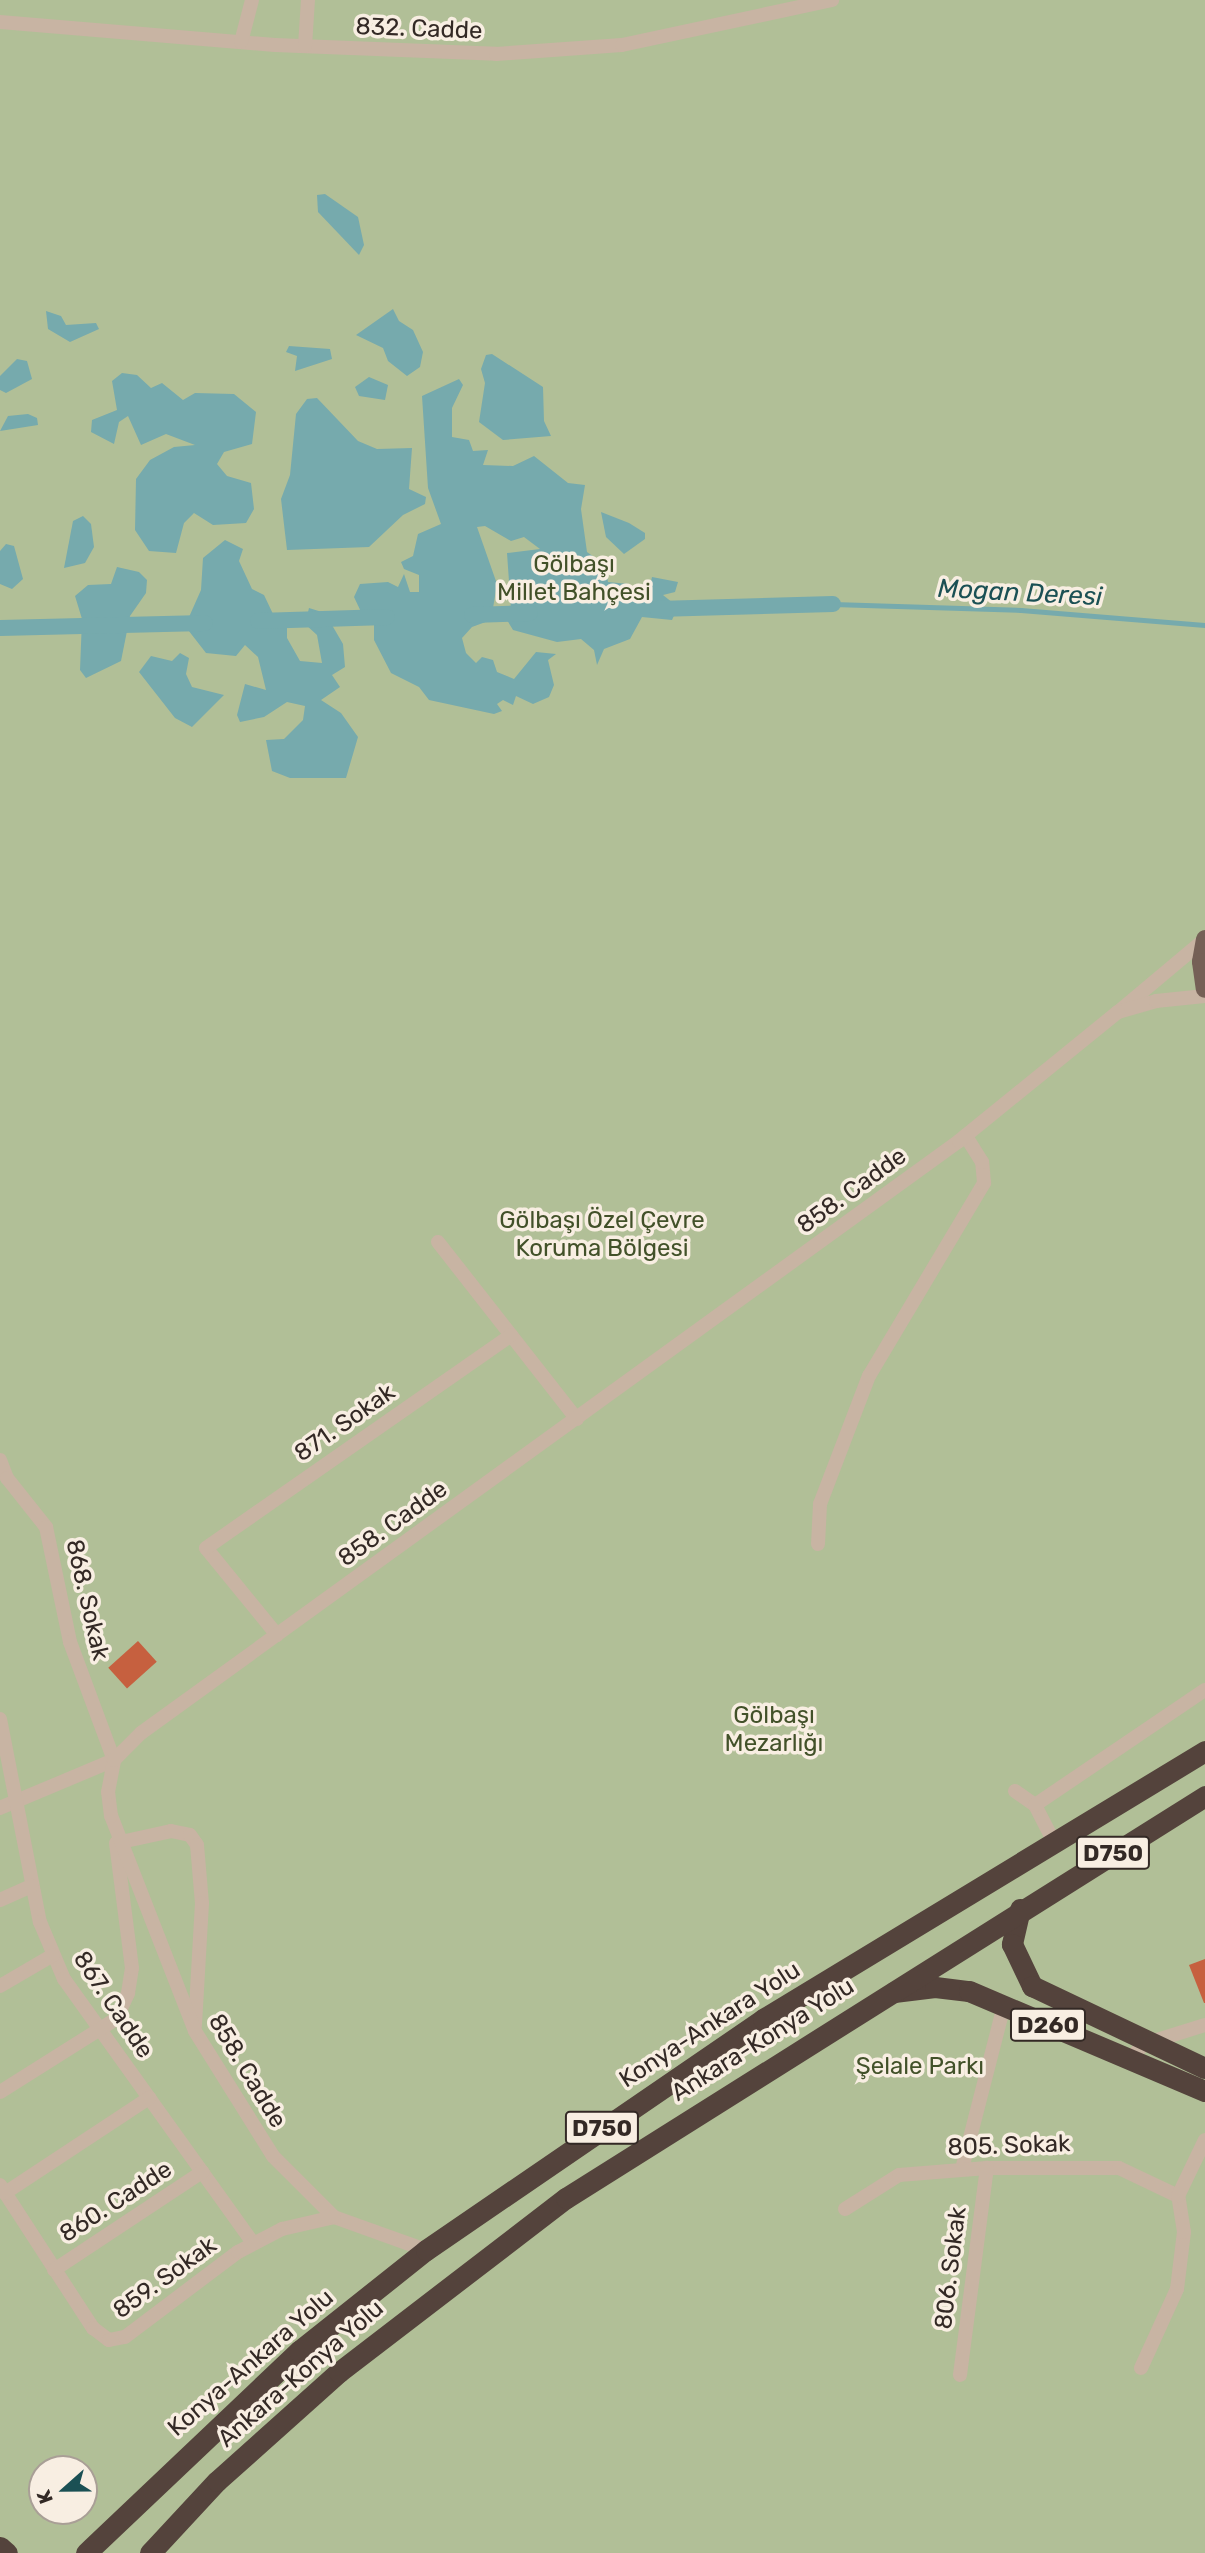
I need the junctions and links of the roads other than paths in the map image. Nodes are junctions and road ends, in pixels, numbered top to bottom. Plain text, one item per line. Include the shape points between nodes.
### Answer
1 (252, 0) edge
2 (308, 0) edge
3 (832, 0) edge
4 (0, 22) edge
5 (241, 42) junction
6 (305, 46) junction
7 (1204, 945) edge
8 (1204, 983) edge
9 (1205, 996) edge
10 (1118, 1012) junction
11 (966, 1136) junction
12 (438, 1242) dead end
13 (511, 1335) junction
14 (576, 1419) junction
15 (0, 1461) edge
16 (818, 1544) dead end
17 (277, 1635) junction
18 (1205, 1690) edge
19 (0, 1719) edge
20 (1205, 1737) edge
21 (2, 1742) edge
22 (1205, 1751) edge
23 (114, 1760) junction
24 (1170, 1772) junction
25 (1015, 1791) dead end
26 (1205, 1796) edge
27 (17, 1803) junction
28 (1035, 1805) junction
29 (0, 1808) edge
30 (114, 1824) junction
31 (121, 1842) junction
32 (1054, 1842) junction
33 (32, 1886) junction
34 (0, 1900) edge
35 (1020, 1909) junction
36 (52, 1955) junction
37 (0, 1986) edge
38 (885, 1993) junction
39 (1004, 2006) junction
40 (1205, 2025) edge
41 (99, 2029) junction
42 (195, 2031) junction
43 (1144, 2044) junction
44 (1128, 2061) junction
45 (1205, 2068) edge
46 (1205, 2091) edge
47 (0, 2092) edge
48 (149, 2098) junction
49 (1205, 2140) edge
50 (987, 2168) junction
51 (962, 2169) junction
52 (202, 2172) junction
53 (2, 2189) edge
54 (1178, 2196) junction
55 (845, 2209) dead end
56 (334, 2217) junction
57 (253, 2243) junction
58 (426, 2250) junction
59 (54, 2270) junction
60 (1141, 2368) dead end
61 (960, 2375) dead end
62 (0, 2547) edge
63 (7, 2553) edge
64 (86, 2553) edge
65 (150, 2553) edge

1 - 5 street
2 - 6 street
3 - 6 street, 832. Cadde via 593,48 483,54
4 - 5 street, 832. Cadde
5 - 6 street, 832. Cadde
7 - 8 main road
7 - 10 street, 858. Cadde
9 - 10 street, 858. Cadde via 1156,1001
10 - 11 street, 858. Cadde
11 - 14 street, 858. Cadde
11 - 16 street via 982,1162 984,1183 869,1376 820,1504
12 - 13 street
13 - 14 street
13 - 17 street, 871. Sokak via 206,1548
14 - 17 street, 858. Cadde
15 - 23 street, 868. Sokak via 7,1478 46,1527 70,1642
17 - 23 street, 858. Cadde via 141,1733
18 - 28 street
19 - 21 street, 867. Cadde
20 - 24 highway
21 - 27 street, 867. Cadde
22 - 24 highway, Konya-Ankara Yolu / D750
23 - 27 street
23 - 30 street, 858. Cadde via 108,1792
24 - 32 highway, Konya-Ankara Yolu / D750
25 - 28 street
26 - 35 highway, Ankara-Konya Yolu / D750
27 - 29 street
27 - 33 street, 867. Cadde
28 - 32 street
30 - 31 street, 858. Cadde
30 - 41 street via 132,1968 116,2018
31 - 42 street, 858. Cadde
31 - 42 street via 171,1831 190,1835 197,1845 202,1903
32 - 58 highway, Konya-Ankara Yolu / D750 via 763,2019
33 - 34 street
33 - 36 street, 867. Cadde
35 - 38 highway, Ankara-Konya Yolu / D750
35 - 43 highway, D260 via 1012,1944 1032,1986
36 - 37 street
36 - 41 street, 867. Cadde
38 - 39 highway, D260 via 952,1988
38 - 65 highway, Ankara-Konya Yolu / D750 via 566,2198 463,2273 281,2422
39 - 44 highway, D260
39 - 51 street
40 - 43 street
41 - 47 street
41 - 48 street, 867. Cadde
42 - 56 street, 858. Cadde via 273,2156
43 - 44 street
43 - 45 highway, D260
44 - 46 highway, D260
48 - 52 street, 867. Cadde
48 - 53 street
49 - 54 street
50 - 51 street, 805. Sokak
50 - 54 street, 805. Sokak via 1119,2168
50 - 61 street, 806. Sokak
51 - 55 street, 805. Sokak via 899,2175
52 - 57 street, 867. Cadde
52 - 59 street, 860. Cadde
53 - 59 street, 859. Sokak
54 - 60 street via 1182,2270
56 - 57 street, 859. Sokak
56 - 58 street
57 - 59 street, 859. Sokak via 117,2340 101,2337
58 - 64 highway, Konya-Ankara Yolu / D750 via 299,2351
62 - 63 highway

